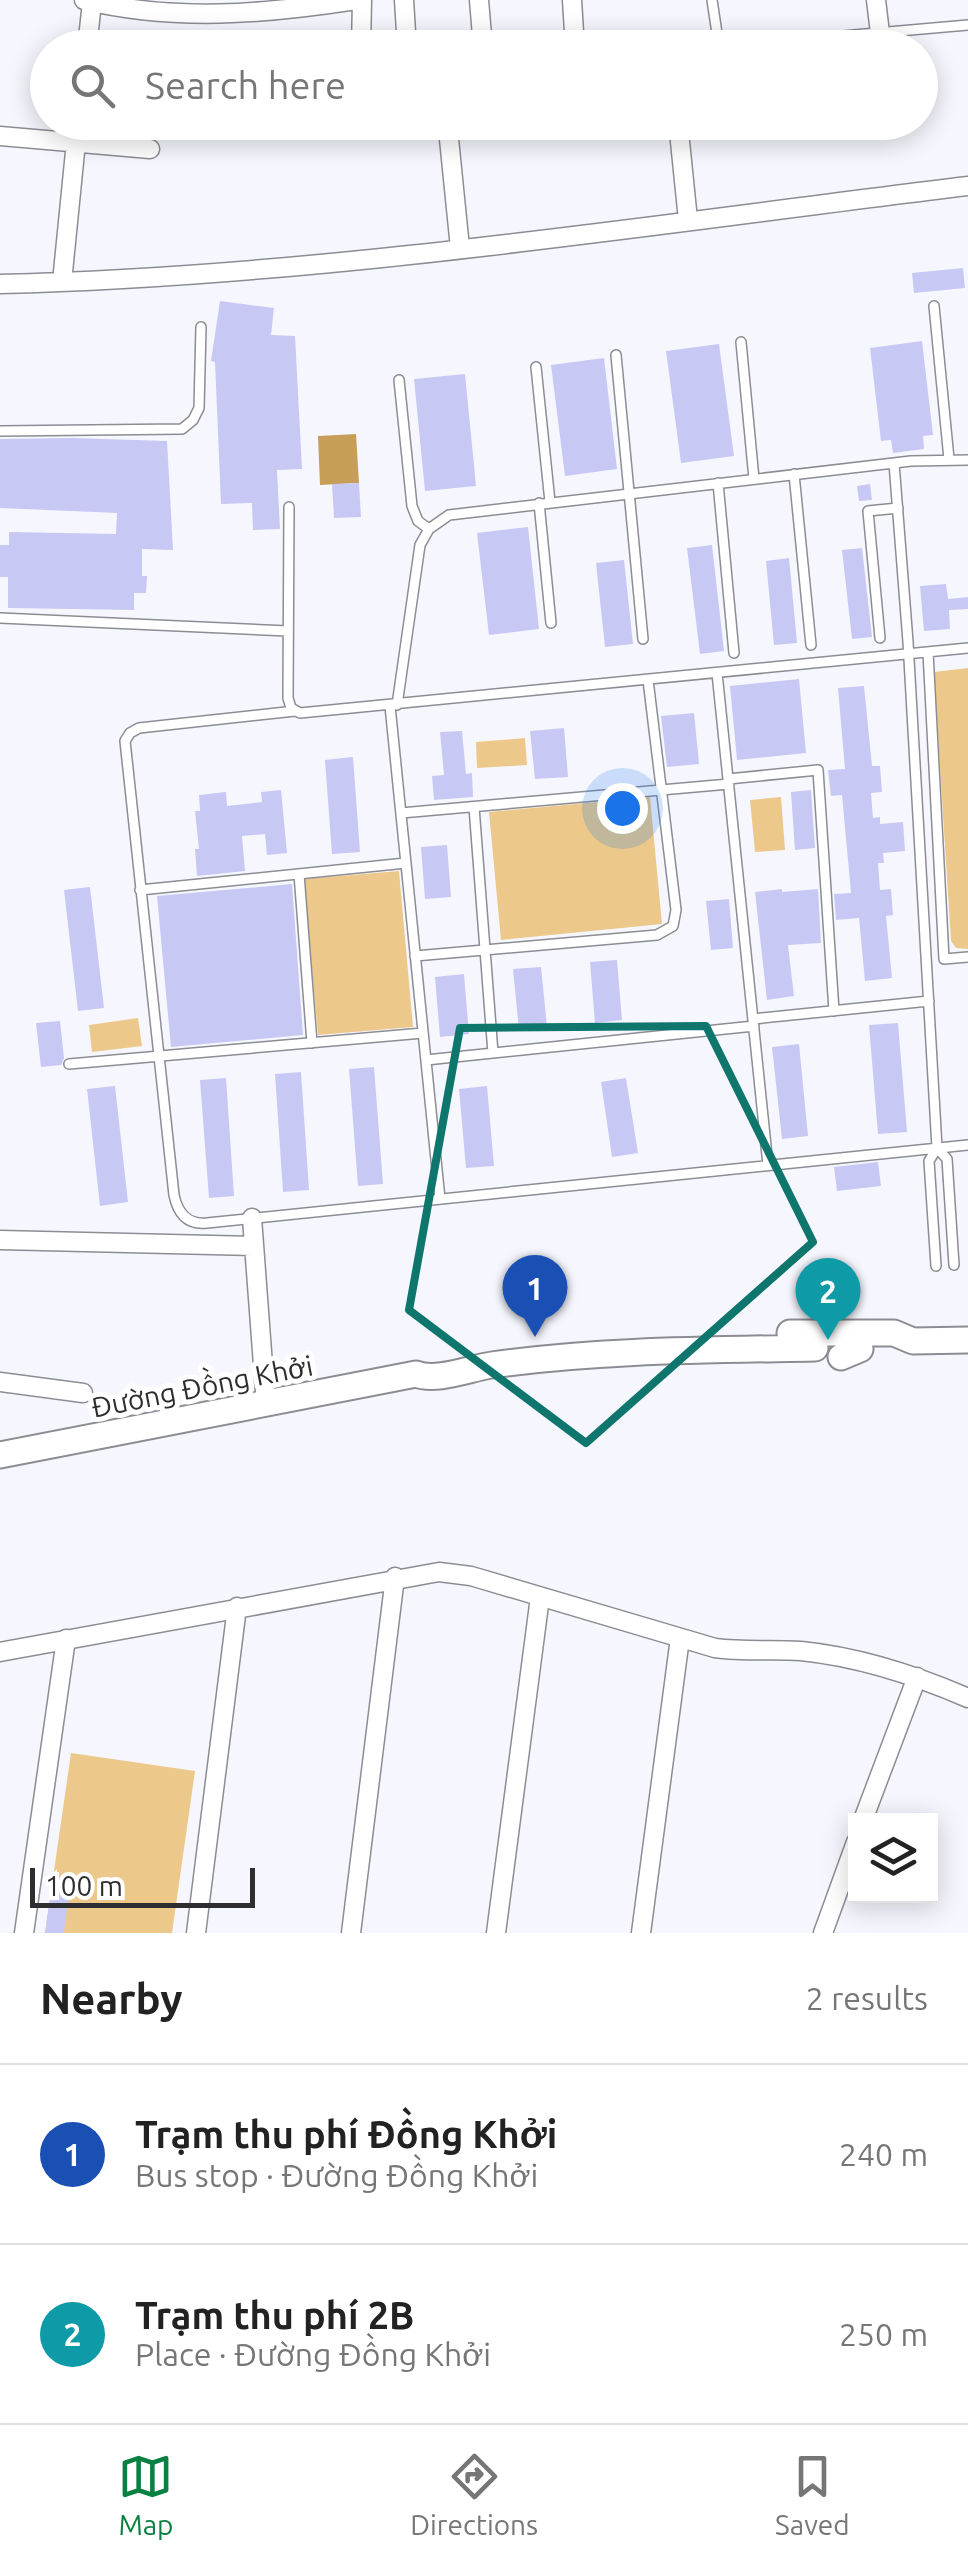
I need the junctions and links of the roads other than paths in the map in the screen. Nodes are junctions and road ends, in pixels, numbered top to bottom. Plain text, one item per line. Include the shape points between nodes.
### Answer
1 (359, 0) edge
2 (404, 0) edge
3 (479, 0) edge
4 (572, 0) edge
5 (712, 0) edge
6 (876, 0) edge
7 (88, 1) edge
8 (285, 5) edge
9 (235, 7) edge
10 (968, 25) edge
11 (87, 30) edge
12 (360, 30) edge
13 (406, 30) edge
14 (482, 30) edge
15 (574, 30) edge
16 (716, 30) edge
17 (880, 30) edge
18 (913, 30) edge
19 (0, 136) edge
20 (30, 139) edge
21 (38, 140) edge
22 (76, 140) edge
23 (449, 140) edge
24 (680, 140) edge
25 (75, 144) junction
26 (150, 150) dead end
27 (968, 186) edge
28 (688, 220) junction
29 (460, 248) junction
30 (62, 282) junction
31 (0, 284) edge
32 (934, 306) dead end
33 (201, 327) dead end
34 (741, 342) dead end
35 (616, 355) dead end
36 (536, 367) dead end
37 (398, 380) dead end
38 (0, 431) edge
39 (949, 459) junction
40 (968, 460) edge
41 (894, 463) junction
42 (794, 474) junction
43 (754, 479) junction
44 (718, 483) junction
45 (630, 493) junction
46 (545, 502) junction
47 (289, 506) dead end
48 (898, 508) junction
49 (429, 529) junction
50 (0, 618) edge
51 (551, 623) dead end
52 (288, 632) junction
53 (880, 638) dead end
54 (644, 639) dead end
55 (811, 645) dead end
56 (968, 648) edge
57 (734, 652) dead end
58 (928, 652) junction
59 (909, 654) junction
60 (717, 674) junction
61 (648, 680) junction
62 (393, 705) junction
63 (295, 711) junction
64 (728, 781) junction
65 (662, 790) junction
66 (474, 807) junction
67 (400, 813) junction
68 (406, 864) junction
69 (299, 874) junction
70 (140, 890) junction
71 (485, 950) junction
72 (415, 956) junction
73 (968, 956) edge
74 (929, 1001) junction
75 (834, 1011) junction
76 (753, 1023) junction
77 (423, 1033) junction
78 (312, 1043) junction
79 (493, 1053) junction
80 (159, 1056) junction
81 (426, 1060) junction
82 (68, 1064) dead end
83 (968, 1145) edge
84 (938, 1148) junction
85 (768, 1165) junction
86 (440, 1199) junction
87 (252, 1218) junction
88 (0, 1240) edge
89 (254, 1246) junction
90 (954, 1265) dead end
91 (936, 1266) dead end
92 (968, 1340) edge
93 (913, 1341) junction
94 (416, 1374) junction
95 (0, 1382) edge
96 (83, 1393) dead end
97 (266, 1404) junction
98 (0, 1456) edge
99 (396, 1577) junction
100 (540, 1597) junction
101 (236, 1607) junction
102 (680, 1638) junction
103 (66, 1640) junction
104 (0, 1652) edge
105 (917, 1677) junction
106 (968, 1698) edge
107 (866, 1813) edge
108 (848, 1865) edge
109 (24, 1933) edge
110 (196, 1933) edge
111 (351, 1933) edge
112 (496, 1933) edge
113 (641, 1933) edge
114 (824, 1933) edge

1 - 8 street
1 - 12 street
2 - 13 street
3 - 14 street
4 - 15 street
5 - 16 lane
6 - 17 street
7 - 9 street via 162,13
7 - 11 street
8 - 9 street
10 - 18 lane
19 - 20 street
21 - 25 street
22 - 25 street
23 - 29 street
24 - 28 street
25 - 26 street
25 - 30 street
27 - 28 street
28 - 29 street
29 - 30 street
30 - 31 street
32 - 39 lane
33 - 38 lane via 199,408 182,429
34 - 43 lane
35 - 45 lane
36 - 46 lane
37 - 49 lane via 412,506
39 - 40 lane
39 - 41 lane
41 - 42 lane
41 - 48 lane
42 - 43 lane
42 - 55 lane
43 - 44 lane
44 - 45 lane
44 - 57 lane
45 - 46 lane
45 - 54 lane
46 - 49 lane via 457,512
46 - 51 lane
47 - 52 lane
48 - 53 lane via 868,512
48 - 59 lane
49 - 62 lane via 417,556
50 - 52 lane
52 - 63 lane via 288,698
56 - 58 lane
58 - 59 lane
58 - 73 lane via 944,959
59 - 60 lane
59 - 74 lane
60 - 61 lane
60 - 64 lane
61 - 62 lane
61 - 65 lane
62 - 63 lane
62 - 67 lane
63 - 70 lane via 130,733 124,746
64 - 65 lane
64 - 75 lane via 818,770
64 - 76 lane
65 - 66 lane
65 - 71 lane via 676,910 670,930
66 - 67 lane
66 - 71 lane
67 - 68 lane
68 - 69 lane
68 - 72 lane
69 - 70 lane
69 - 78 lane
70 - 80 lane
71 - 72 lane
71 - 79 lane
72 - 77 lane
74 - 75 lane
74 - 84 lane
75 - 76 lane
76 - 79 lane
76 - 85 lane
77 - 78 lane
77 - 81 lane
78 - 80 lane
79 - 81 lane
80 - 82 lane
80 - 87 lane via 179,1211 200,1224
81 - 86 lane
83 - 84 lane
84 - 85 lane
84 - 90 lane via 947,1160
84 - 91 lane via 929,1161
85 - 86 lane
86 - 87 lane
87 - 89 street
88 - 89 street
89 - 97 street
92 - 93 main road, Đường Đồng Khởi
93 - 94 main road, Đường Đồng Khởi via 896,1349 558,1358
93 - 94 main road, Đường Đồng Khởi via 894,1333 654,1337 503,1350 425,1364
94 - 97 main road, Đường Đồng Khởi
95 - 96 street
97 - 98 main road, Đường Đồng Khởi
99 - 100 street via 450,1572
99 - 101 street
99 - 111 street
100 - 102 street
100 - 112 street
101 - 103 street
101 - 110 street
102 - 105 street via 733,1650 826,1654
102 - 113 street
103 - 104 street
103 - 109 street
105 - 106 street
105 - 107 street
108 - 114 street

